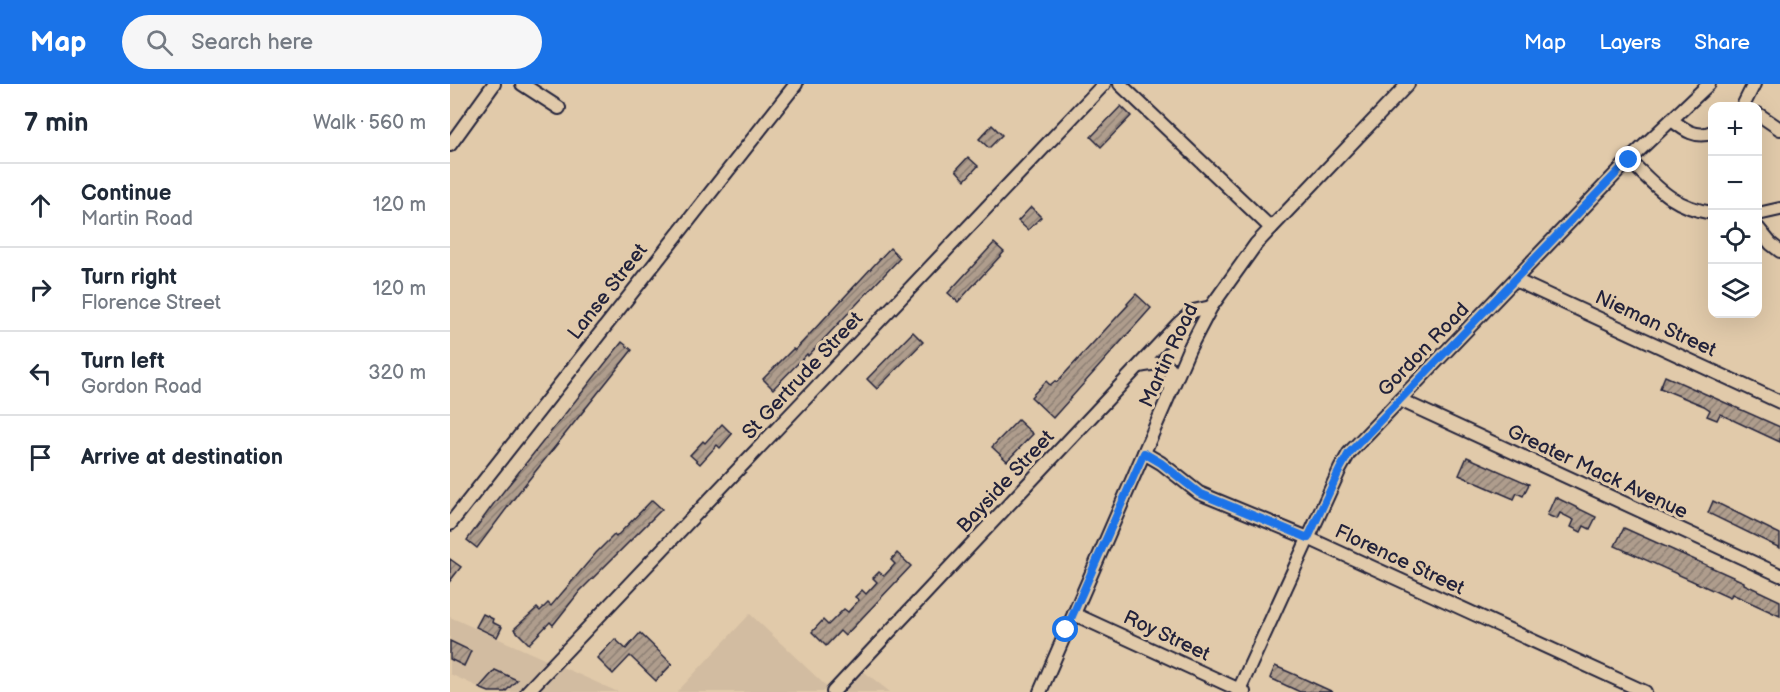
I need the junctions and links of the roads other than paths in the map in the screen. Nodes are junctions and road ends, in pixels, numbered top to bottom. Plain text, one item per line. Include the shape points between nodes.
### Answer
1 (494, 84) edge
2 (522, 84) edge
3 (796, 84) edge
4 (1104, 84) edge
5 (1120, 84) edge
6 (1408, 84) edge
7 (1709, 84) edge
8 (1754, 84) edge
9 (1747, 102) edge
10 (559, 108) dead end
11 (1762, 117) edge
12 (1672, 120) junction
13 (1780, 129) edge
14 (1708, 134) edge
15 (450, 145) edge
16 (1629, 160) junction
17 (1780, 209) edge
18 (1708, 212) edge
19 (1762, 213) edge
20 (1271, 228) junction
21 (1762, 233) edge
22 (1780, 251) edge
23 (1515, 280) junction
24 (1211, 307) junction
25 (1140, 366) junction
26 (1400, 400) junction
27 (1780, 402) edge
28 (1165, 406) junction
29 (1144, 453) junction
30 (450, 524) edge
31 (1308, 538) junction
32 (1780, 575) edge
33 (1074, 614) junction
34 (1240, 691) edge
35 (527, 692) edge
36 (833, 692) edge
37 (1040, 692) edge
38 (1645, 692) edge

1 - 15 street
2 - 10 street
3 - 30 street, Lanse Street
4 - 35 street, St Gertrude Street
5 - 20 street
6 - 20 street, Martin Road
7 - 12 street, Gordon Road
8 - 9 street
11 - 13 street
12 - 14 street via 1690,133
12 - 16 street, Gordon Road
16 - 18 street via 1675,201
16 - 23 street, Gordon Road
17 - 19 street
20 - 24 street, Martin Road
21 - 22 street
23 - 26 street, Gordon Road
23 - 27 street, Nieman Street
24 - 25 street, Bayside Street via 1193,311
24 - 28 street, Martin Road
25 - 28 street via 1158,363 1171,369
25 - 36 street, Bayside Street
26 - 31 street, Gordon Road via 1344,460
26 - 32 street, Greater Mack Avenue
28 - 29 street, Martin Road
29 - 31 street, Florence Street via 1199,493
29 - 33 street, Martin Road
31 - 34 street, Gordon Road
31 - 38 street, Florence Street
33 - 34 street, Roy Street
33 - 37 street, Martin Road

